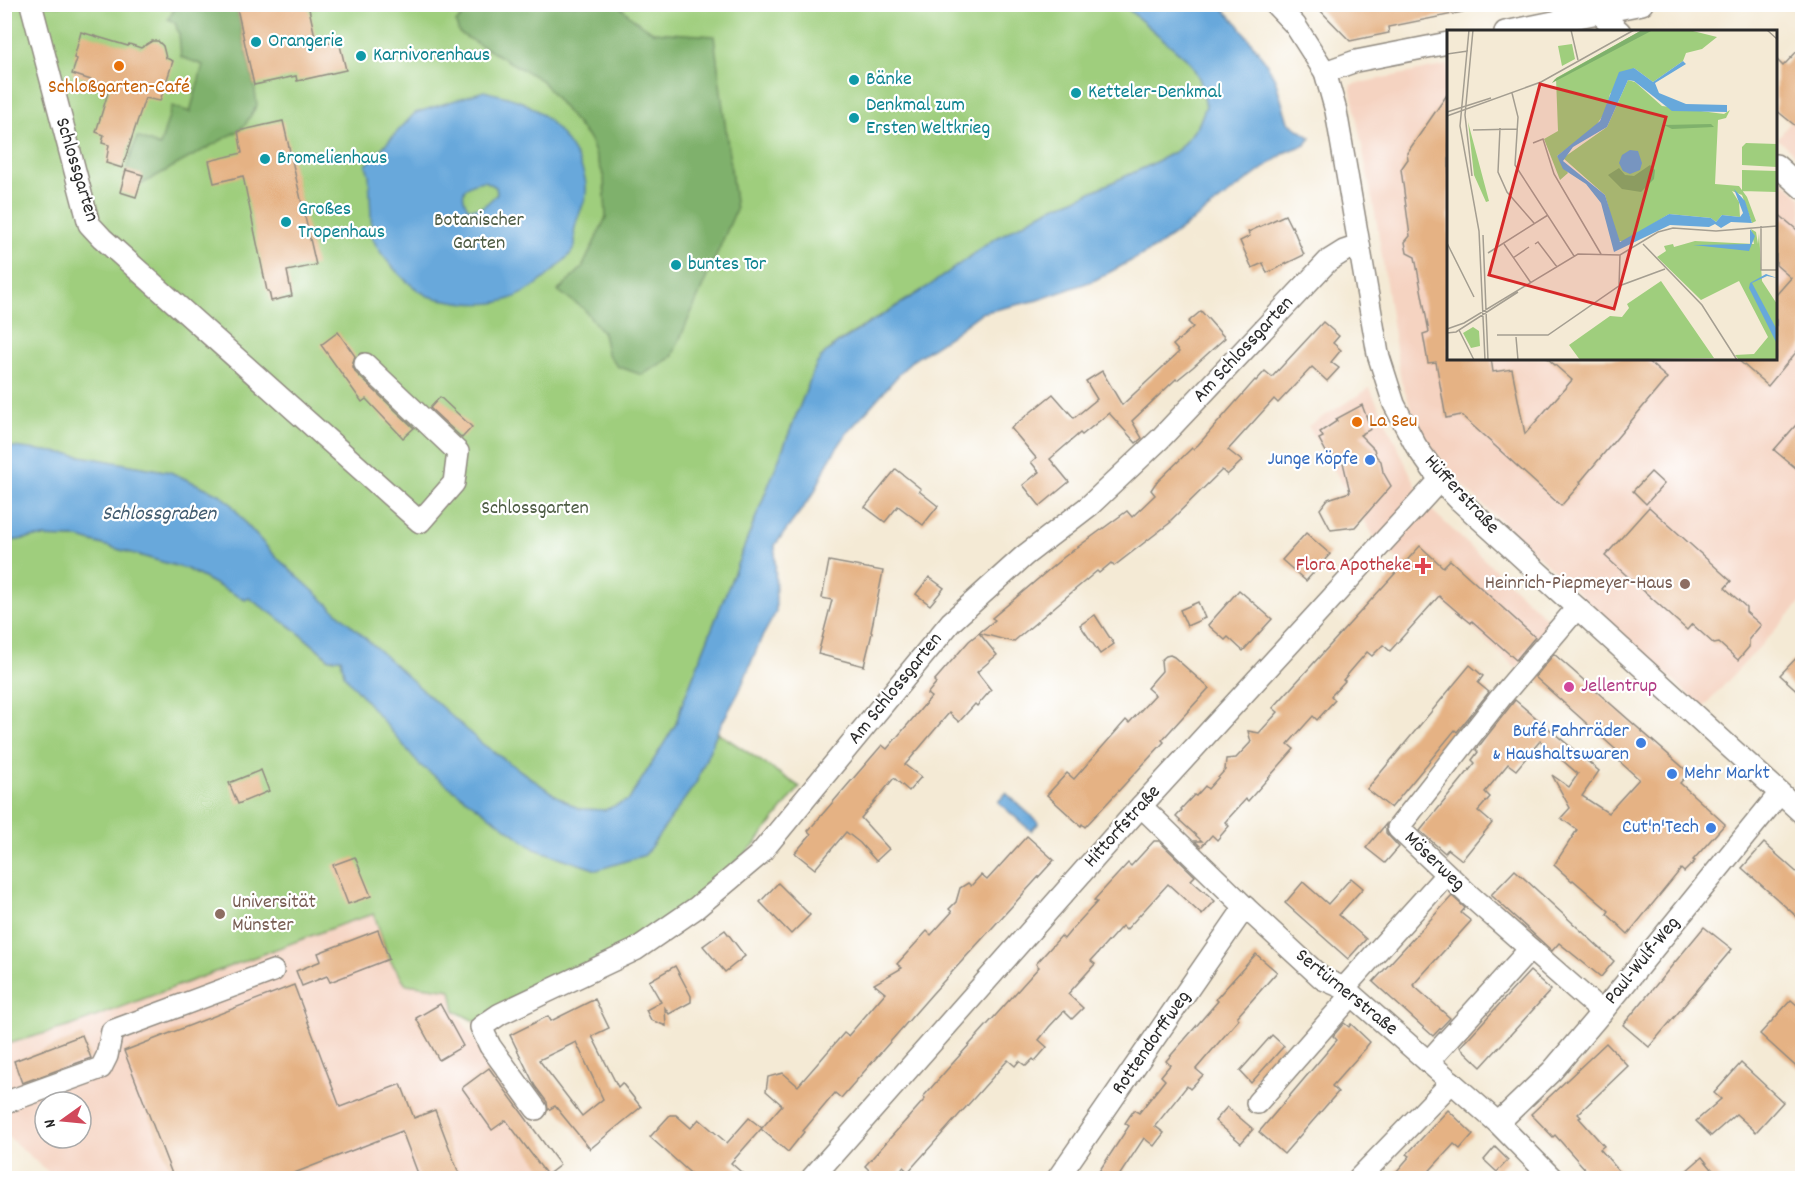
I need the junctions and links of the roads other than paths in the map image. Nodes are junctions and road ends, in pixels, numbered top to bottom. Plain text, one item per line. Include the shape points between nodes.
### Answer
1 (31, 4) edge
2 (1275, 4) edge
3 (1642, 4) edge
4 (1596, 9) edge
5 (1513, 30) edge
6 (1618, 30) edge
7 (1447, 43) edge
8 (1324, 72) junction
9 (1777, 166) edge
10 (1803, 188) edge
11 (1359, 246) junction
12 (365, 364) dead end
13 (1440, 480) junction
14 (1577, 608) junction
15 (1780, 793) junction
16 (1141, 806) junction
17 (1803, 813) edge
18 (1446, 874) junction
19 (1245, 908) junction
20 (1530, 949) junction
21 (273, 971) dead end
22 (1348, 992) junction
23 (1602, 1012) junction
24 (1428, 1062) junction
25 (1452, 1082) junction
26 (4, 1103) edge
27 (1257, 1103) dead end
28 (536, 1109) dead end
29 (1498, 1123) junction
30 (812, 1179) edge
31 (1058, 1179) edge
32 (1359, 1179) edge
33 (1552, 1179) edge

1 - 12 street, Schlossgarten via 89,224 420,522 454,483 458,452
2 - 8 street, Hüfferstraße via 1295,26
3 - 4 street
4 - 5 street
4 - 6 street
7 - 8 street via 1356,61
8 - 11 street, Hüfferstraße via 1336,111
9 - 10 street
11 - 13 street, Hüfferstraße via 1377,354 1394,404
11 - 28 street, Am Schlossgarten via 1328,261 1160,439 1089,506 1024,556 951,622 759,855 696,908 635,950 500,1014 481,1027 490,1046
13 - 14 street, Hüfferstraße
13 - 16 street, Hittorfstraße
14 - 15 street, Hüfferstraße
14 - 18 street, Möserweg via 1398,828
15 - 17 street, Hüfferstraße
15 - 23 street, Paul-Wulf-Weg
16 - 19 street, Sertürnerstraße
16 - 30 street, Hittorfstraße
18 - 20 street, Möserweg
18 - 22 street
19 - 22 street, Sertürnerstraße via 1323,979
19 - 31 street, Rottendorffweg
20 - 23 street, Möserweg
20 - 24 street
21 - 26 street via 111,1031 101,1068
22 - 24 street, Sertürnerstraße
22 - 27 street
23 - 29 street, Paul-Wulf-Weg via 1552,1071
24 - 25 street, Sertürnerstraße
25 - 29 street, Sertürnerstraße
25 - 32 street
29 - 33 street, Sertürnerstraße

